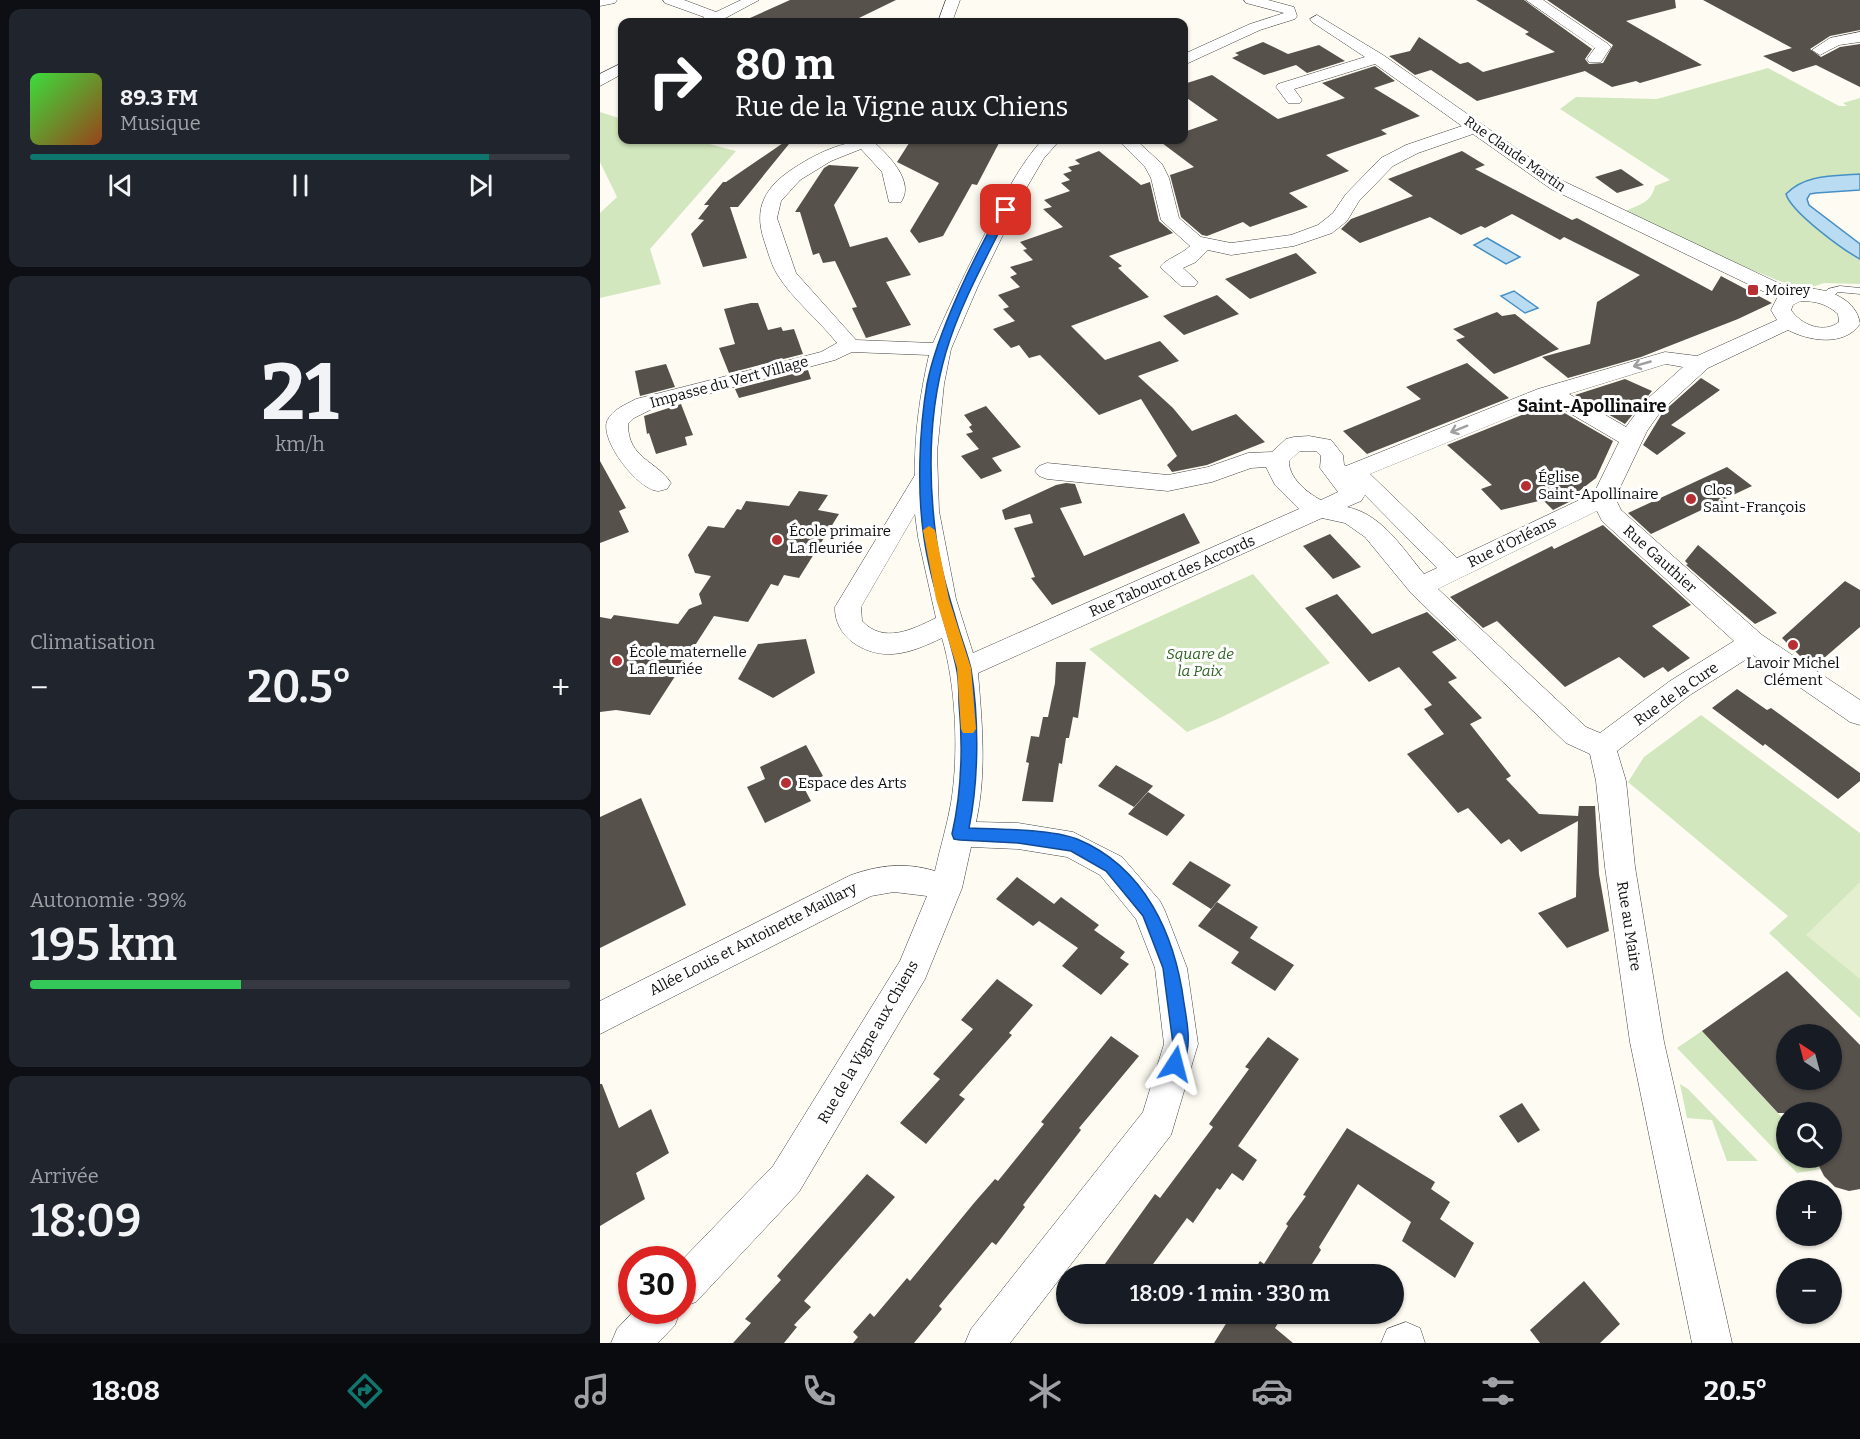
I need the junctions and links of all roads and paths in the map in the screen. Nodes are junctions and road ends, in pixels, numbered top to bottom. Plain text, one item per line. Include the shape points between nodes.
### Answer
1 (610, 0) edge
2 (669, 0) edge
3 (752, 0) edge
4 (953, 0) edge
5 (1251, 0) edge
6 (1533, 0) edge
7 (600, 2) edge
8 (1302, 11) junction
9 (708, 18) edge
10 (716, 18) edge
11 (946, 18) edge
12 (1860, 38) edge
13 (1821, 50) dead end
14 (1188, 58) edge
15 (1377, 58) junction
16 (1595, 59) dead end
17 (618, 69) edge
18 (618, 70) edge
19 (600, 74) edge
20 (600, 81) edge
21 (1294, 100) dead end
22 (1476, 127) junction
23 (860, 144) edge
24 (870, 144) edge
25 (1048, 144) edge
26 (1130, 144) edge
27 (896, 198) dead end
28 (1204, 243) junction
29 (1188, 282) dead end
30 (1860, 291) edge
31 (1791, 297) junction
32 (1824, 298) junction
33 (1855, 319) edge
34 (1789, 322) junction
35 (849, 345) junction
36 (942, 349) junction
37 (1700, 363) junction
38 (1551, 393) junction
39 (1631, 440) junction
40 (1278, 459) junction
41 (1047, 471) dead end
42 (1345, 476) junction
43 (925, 477) junction
44 (659, 483) dead end
45 (1603, 498) junction
46 (1321, 510) junction
47 (1454, 570) junction
48 (1420, 587) junction
49 (949, 623) junction
50 (1753, 642) junction
51 (964, 668) junction
52 (1860, 714) edge
53 (1602, 747) junction
54 (960, 834) junction
55 (946, 888) junction
56 (600, 1018) edge
57 (696, 1273) edge
58 (649, 1324) edge
59 (990, 1341) edge
60 (631, 1343) edge
61 (1712, 1343) edge

1 - 7 street
2 - 9 street
3 - 10 street
4 - 11 street
5 - 8 street, Rue Claude Martin
6 - 16 street via 1603,47
8 - 14 street via 1255,27
8 - 15 street, Rue Claude Martin
12 - 13 street via 1835,40
15 - 21 street via 1284,87
15 - 22 street, Rue Claude Martin
17 - 19 lane
18 - 20 street
22 - 28 street via 1387,162 1340,217 1319,232 1272,245 1231,249
22 - 31 street, Rue Claude Martin via 1557,185
23 - 35 street via 822,159 790,179 775,195 768,213 784,270
24 - 27 street via 890,167
25 - 36 street, Rue de la Vigne aux Chiens via 1015,192
26 - 28 street via 1153,164 1170,220 1195,242
28 - 29 street via 1189,258 1170,267
30 - 32 lane via 1838,288
31 - 32 street
31 - 34 street via 1781,310
32 - 33 street via 1842,306
33 - 34 street via 1846,328 1829,333 1808,331
34 - 37 street
35 - 36 street
35 - 44 street, Impasse du Vert Village via 828,356 655,401 626,413 617,423 621,442 636,467
36 - 43 street, Rue de la Vigne aux Chiens via 930,406
37 -> 38 street via 1665,358
37 - 39 street via 1653,406
38 - 39 street
38 -> 42 street
39 - 45 street
40 - 41 street via 1248,461 1168,483
40 - 42 street via 1294,444 1323,445 1332,455 1332,468
40 - 46 street via 1277,469 1283,479 1304,501
42 - 46 street, Rue Tabourot des Accords via 1338,478 1353,495
42 - 47 street via 1360,477
43 - 49 street, Rue de la Vigne aux Chiens via 930,537
43 - 49 street via 848,607 847,619 864,637 889,644 916,639
45 - 47 street, Rue d'Orléans
45 - 50 street, Rue Gauthier via 1611,515
46 - 48 street via 1352,516 1374,531
46 - 51 street, Rue Tabourot des Accords
47 - 48 street, Rue d'Orléans
48 - 53 street via 1576,735
49 - 51 street, Rue de la Vigne aux Chiens
50 - 52 street, Rue Gauthier
50 - 53 street, Rue de la Cure via 1680,688
51 - 54 street, Rue de la Vigne aux Chiens via 968,756
53 - 61 street, Rue au Maire via 1611,782 1648,1049
54 - 55 street, Rue de la Vigne aux Chiens
54 - 59 street via 1018,836 1073,845 1111,866 1153,921 1171,968 1181,1044 1158,1122
55 - 56 street, Allée Louis et Antoinette Maillary via 909,877 862,885
55 - 57 street, Rue de la Vigne aux Chiens via 914,968 786,1179
58 - 60 street

